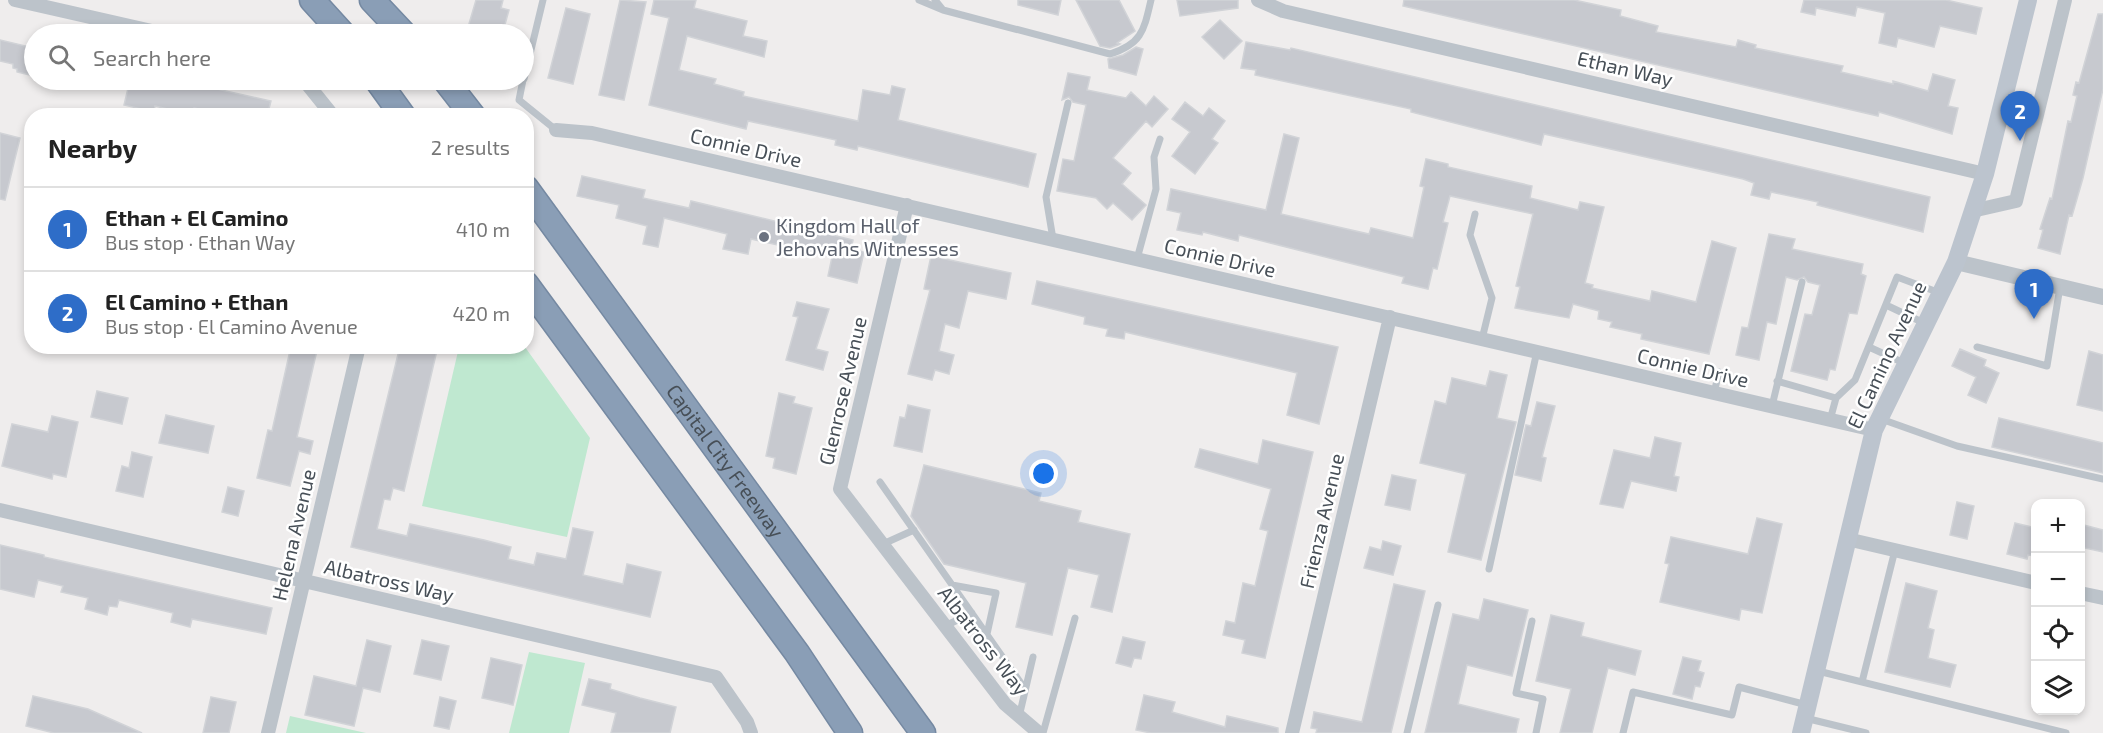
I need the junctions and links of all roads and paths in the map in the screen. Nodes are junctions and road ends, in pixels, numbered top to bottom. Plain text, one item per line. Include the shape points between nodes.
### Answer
1 (15, 0) edge
2 (312, 0) edge
3 (372, 0) edge
4 (383, 0) edge
5 (543, 0) edge
6 (919, 0) edge
7 (935, 0) edge
8 (1151, 0) edge
9 (1258, 0) edge
10 (2028, 0) edge
11 (2065, 0) edge
12 (943, 10) junction
13 (121, 24) edge
14 (334, 24) edge
15 (395, 24) edge
16 (402, 24) edge
17 (534, 36) edge
18 (312, 90) edge
19 (384, 90) edge
20 (453, 90) edge
21 (521, 90) edge
22 (1068, 103) dead end
23 (327, 108) edge
24 (397, 108) edge
25 (467, 108) edge
26 (529, 108) edge
27 (534, 112) edge
28 (556, 130) joint
29 (1160, 139) dead end
30 (1985, 174) junction
31 (534, 200) edge
32 (907, 205) junction
33 (1972, 211) junction
34 (1475, 214) dead end
35 (1053, 239) junction
36 (1137, 259) junction
37 (1956, 262) junction
38 (1802, 282) dead end
39 (2060, 287) junction
40 (1940, 293) junction
41 (534, 295) edge
42 (2103, 297) edge
43 (1886, 305) junction
44 (1390, 317) junction
45 (1925, 323) junction
46 (1482, 339) junction
47 (1869, 347) junction
48 (1977, 347) dead end
49 (1537, 351) junction
50 (357, 354) edge
51 (1906, 363) junction
52 (1719, 372) dead end
53 (1777, 381) junction
54 (1714, 393) junction
55 (1836, 398) junction
56 (1772, 406) junction
57 (1830, 420) junction
58 (1876, 424) junction
59 (2103, 479) edge
60 (880, 482) dead end
61 (0, 510) edge
62 (914, 530) junction
63 (1847, 539) junction
64 (883, 544) junction
65 (1895, 550) junction
66 (902, 568) joint
67 (1489, 569) dead end
68 (303, 581) junction
69 (2031, 582) edge
70 (952, 585) junction
71 (2085, 594) edge
72 (2103, 598) edge
73 (1438, 605) dead end
74 (972, 613) junction
75 (1075, 618) dead end
76 (1532, 621) dead end
77 (945, 626) junction
78 (987, 634) junction
79 (1033, 657) dead end
80 (1816, 671) junction
81 (1862, 682) junction
82 (1025, 690) junction
83 (1019, 717) junction
84 (1804, 719) edge
85 (749, 727) edge
86 (1855, 732) edge
87 (268, 733) edge
88 (850, 733) edge
89 (922, 733) edge
90 (1041, 733) edge
91 (1292, 733) edge
92 (1407, 733) edge
93 (1536, 733) edge
94 (1623, 733) edge
95 (1866, 733) edge
96 (2066, 733) edge

1 - 13 street
2 - 14 highway
3 - 15 highway
4 - 16 highway
5 - 17 lane
6 - 12 lane
7 - 12 lane
8 - 12 lane via 1144,33 1110,54
9 - 30 street, Ethan Way via 1283,11
10 - 30 main road, El Camino Avenue
11 - 33 street via 2016,201
18 - 23 street
19 - 24 highway
20 - 25 highway
21 - 26 lane via 519,100
22 - 35 lane via 1046,197
27 - 28 lane
28 - 32 street, Connie Drive via 592,133
29 - 36 lane via 1154,157 1156,189
30 - 33 main road, El Camino Avenue
31 - 89 highway, Capital City Freeway
32 - 35 street, Connie Drive
32 - 64 street, Glenrose Avenue via 840,489
33 - 37 main road, El Camino Avenue
34 - 46 lane via 1470,235 1492,298
35 - 36 street, Connie Drive
36 - 44 street, Connie Drive
37 - 39 street
37 - 40 main road, El Camino Avenue
38 - 53 lane
39 - 42 street
39 - 48 lane via 2048,366
40 - 43 lane via 1897,277
40 - 45 main road, El Camino Avenue
41 - 88 highway via 797,653
43 - 45 lane
43 - 47 lane
44 - 46 street, Connie Drive
44 - 91 street, Frienza Avenue
45 - 51 main road, El Camino Avenue
46 - 49 street, Connie Drive
47 - 51 lane
47 - 55 lane via 1855,380
49 - 54 street, Connie Drive
49 - 67 lane
50 - 68 street, Helena Avenue
51 - 58 main road, El Camino Avenue
52 - 54 lane
53 - 55 lane
53 - 56 lane
54 - 56 street, Connie Drive
55 - 57 lane
56 - 57 street, Connie Drive
57 - 58 street, Connie Drive
58 - 59 lane via 1914,428 1956,446
58 - 63 main road, El Camino Avenue
60 - 62 lane
61 - 68 street, Albatross Way
62 - 64 lane
62 - 70 lane
63 - 65 street
63 - 80 main road, El Camino Avenue
64 - 66 street, Glenrose Avenue
65 - 69 street
65 - 81 lane
66 - 77 street, Albatross Way
68 - 85 street, Albatross Way via 716,677
68 - 87 street, Helena Avenue
70 - 74 lane
70 - 78 lane via 996,593
71 - 72 street
73 - 92 lane
74 - 77 lane
74 - 78 lane
75 - 90 lane
76 - 93 lane via 1516,693 1544,699
77 - 83 street, Albatross Way
78 - 82 lane
79 - 82 lane
80 - 81 lane
80 - 84 main road, El Camino Avenue
81 - 96 lane
82 - 83 lane
83 - 90 street, Albatross Way
84 - 86 lane
84 - 94 lane via 1739,687 1732,716 1634,692
86 - 95 lane

